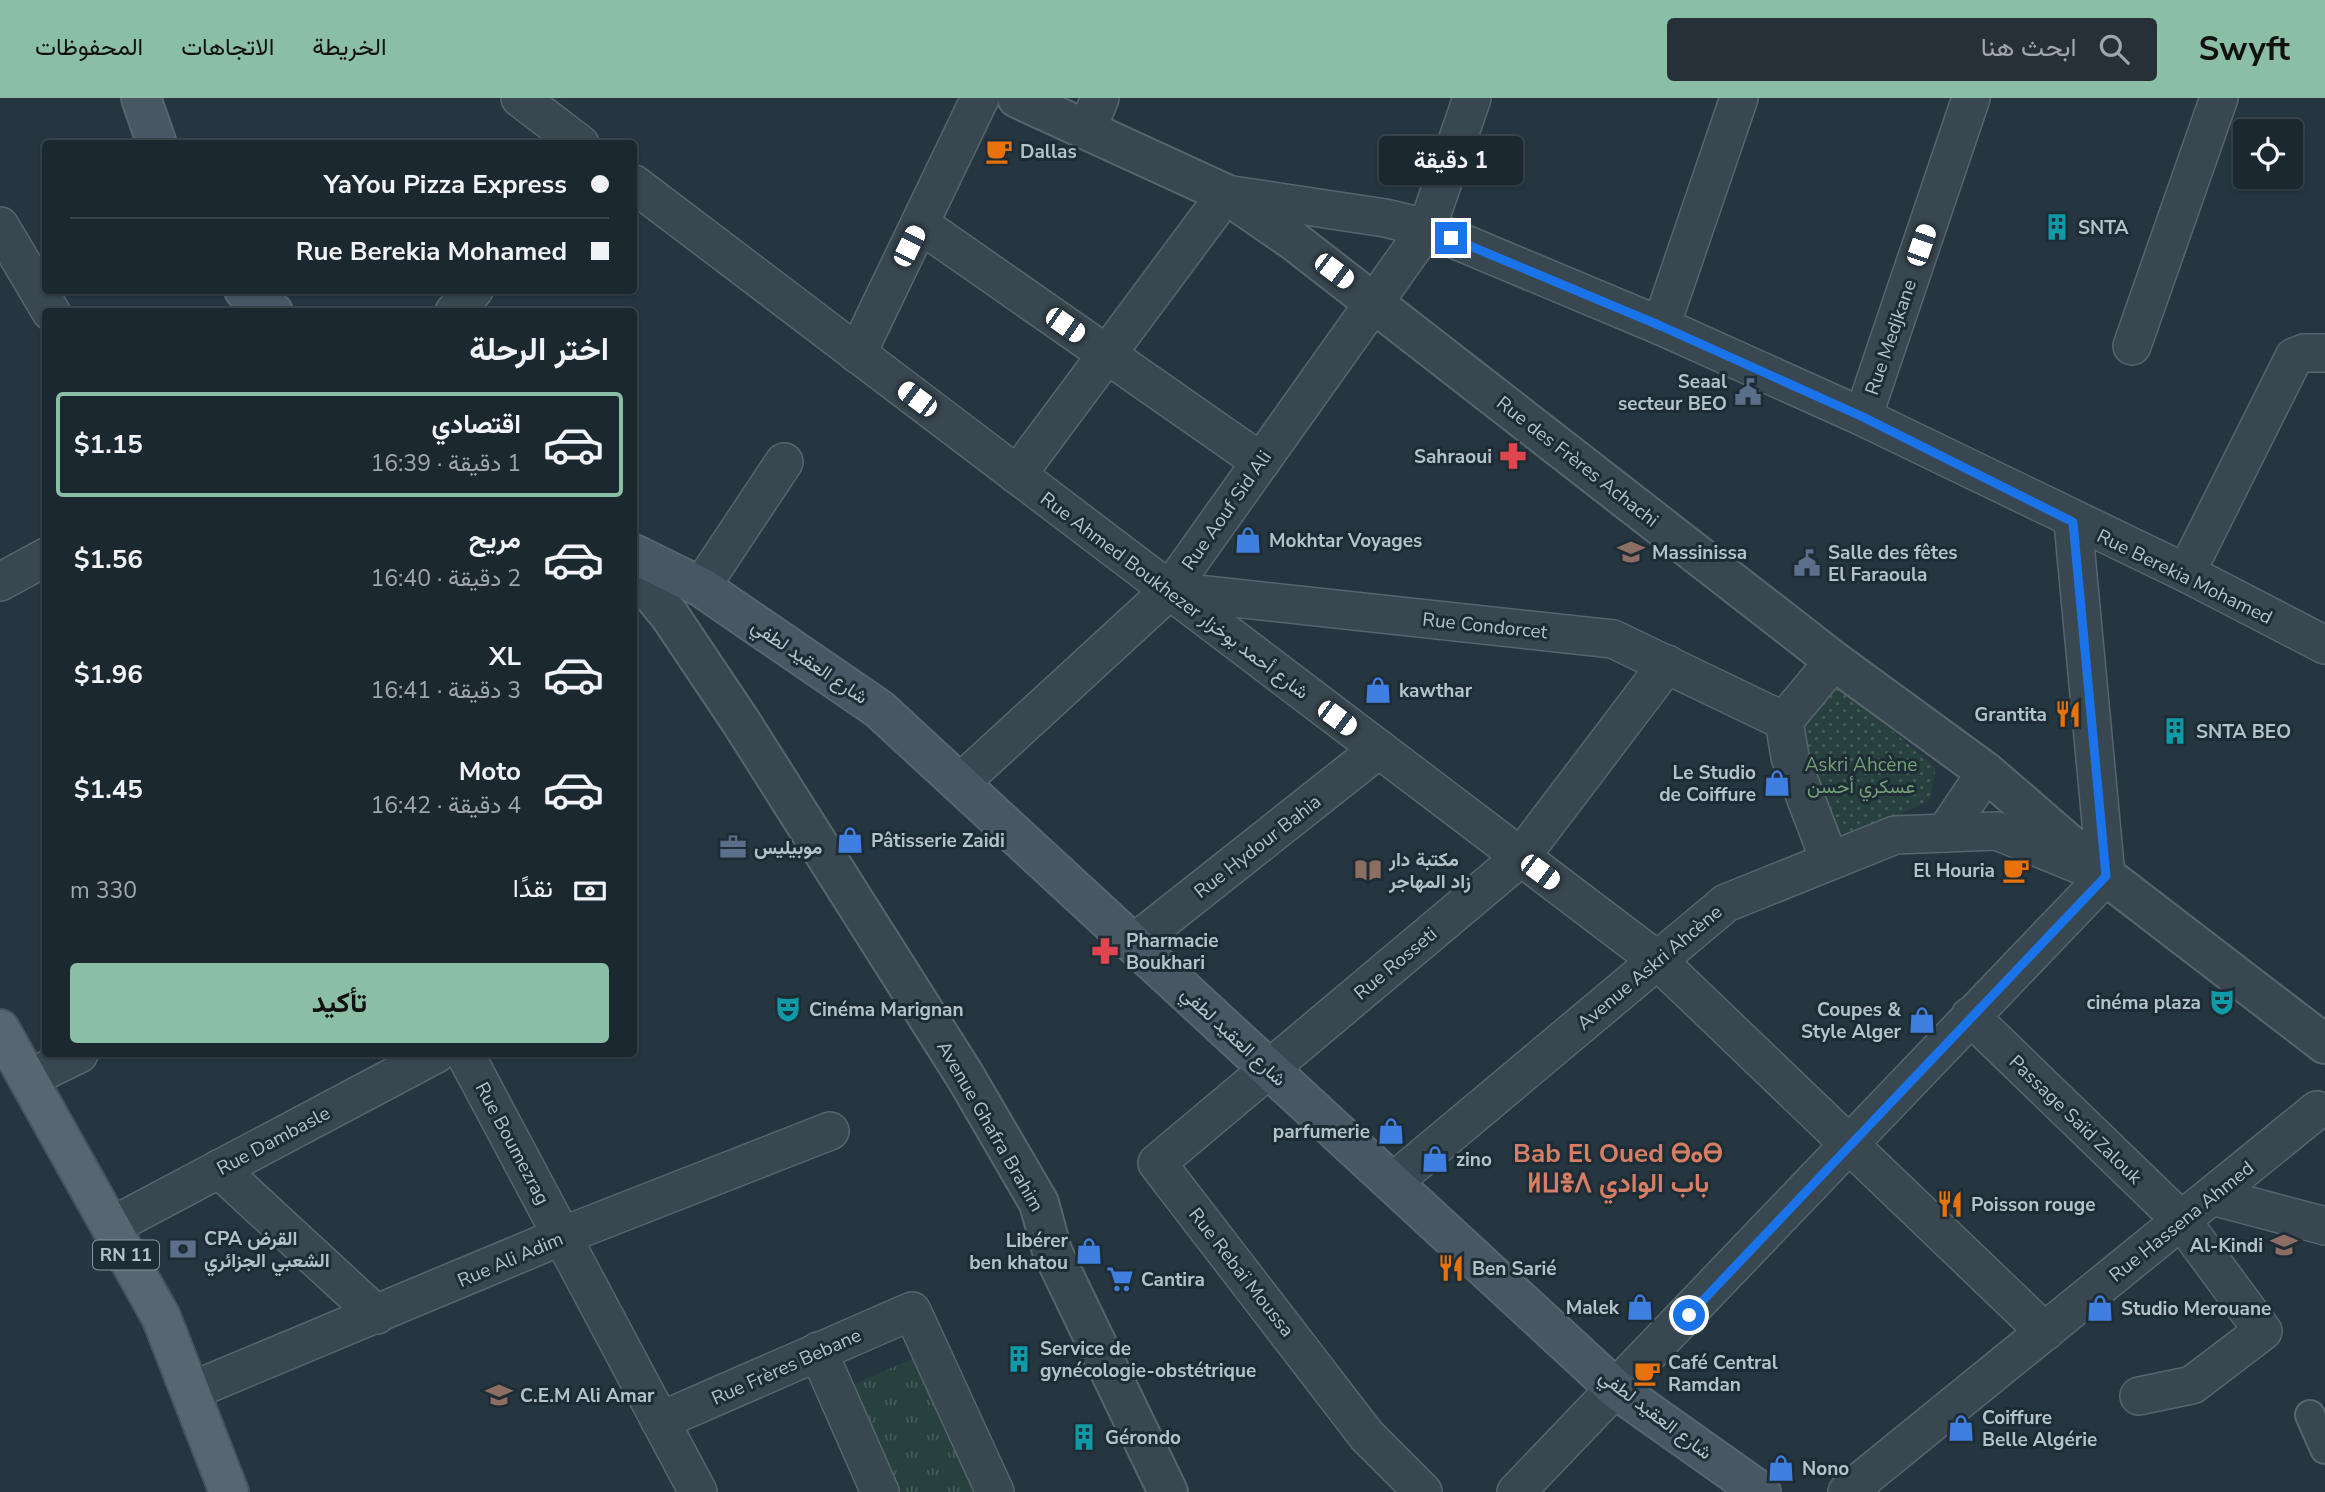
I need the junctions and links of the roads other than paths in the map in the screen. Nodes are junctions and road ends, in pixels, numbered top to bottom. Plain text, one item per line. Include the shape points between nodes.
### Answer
1 (141, 98) edge
2 (520, 98) edge
3 (980, 98) edge
4 (1017, 98) edge
5 (1472, 98) edge
6 (1739, 98) edge
7 (1971, 98) edge
8 (2219, 98) edge
9 (1093, 114) edge
10 (157, 140) edge
11 (575, 140) edge
12 (637, 186) edge
13 (1226, 194) junction
14 (920, 224) junction
15 (0, 226) edge
16 (1427, 228) junction
17 (249, 294) edge
18 (470, 294) edge
19 (1375, 302) junction
20 (49, 308) edge
21 (268, 308) edge
22 (458, 308) edge
23 (1661, 326) junction
24 (2132, 345) dead end
25 (2318, 350) edge
26 (857, 354) junction
27 (1106, 354) junction
28 (1863, 417) junction
29 (785, 462) dead end
30 (1261, 462) junction
31 (1017, 475) junction
32 (2073, 522) junction
33 (637, 555) edge
34 (42, 558) edge
35 (2186, 573) junction
36 (637, 576) edge
37 (0, 582) edge
38 (701, 587) junction
39 (1169, 590) junction
40 (2325, 645) edge
41 (1834, 661) junction
42 (1667, 664) junction
43 (1784, 721) junction
44 (1379, 749) junction
45 (1986, 772) junction
46 (960, 783) junction
47 (1945, 833) junction
48 (1520, 858) junction
49 (1829, 859) junction
50 (2106, 876) junction
51 (1134, 943) junction
52 (1657, 960) junction
53 (1970, 1016) junction
54 (0, 1029) edge
55 (2325, 1044) edge
56 (73, 1057) edge
57 (430, 1057) edge
58 (467, 1057) edge
59 (1269, 1068) junction
60 (28, 1079) junction
61 (2317, 1110) dead end
62 (830, 1131) dead end
63 (1850, 1145) junction
64 (219, 1169) junction
65 (1393, 1182) junction
66 (2212, 1196) junction
67 (2182, 1221) junction
68 (2325, 1226) edge
69 (110, 1227) junction
70 (562, 1236) junction
71 (377, 1315) junction
72 (2045, 1332) junction
73 (818, 1351) junction
74 (1617, 1390) junction
75 (191, 1391) junction
76 (2139, 1396) dead end
77 (2310, 1415) dead end
78 (660, 1421) junction
79 (2325, 1449) edge
80 (229, 1492) edge
81 (698, 1492) edge
82 (880, 1492) edge
83 (995, 1492) edge
84 (1168, 1492) edge
85 (1423, 1492) edge
86 (1516, 1492) edge
87 (1761, 1492) edge
88 (1847, 1492) edge

1 - 10 main road
2 - 11 street
3 - 14 street
4 - 9 street, Rue des Frères Achachi
5 - 16 street, Rue Aouf Sid Ali
6 - 23 street
7 - 28 street, Rue Medjkane
8 - 24 street
9 - 13 street, Rue des Frères Achachi
12 - 26 street, Rue Ahmed Boukhezer شارع أحمد بوخزار
13 - 16 street, Rue Berekia Mohamed
13 - 19 street, Rue des Frères Achachi
13 - 27 street
14 - 26 street
14 - 27 street
15 - 20 street
16 - 19 street, Rue Aouf Sid Ali
16 - 23 street, Rue Berekia Mohamed
17 - 21 main road
18 - 22 street
19 - 30 street, Rue Aouf Sid Ali
19 - 41 street, Rue des Frères Achachi
23 - 28 street, Rue Berekia Mohamed
25 - 35 street via 2294,357
26 - 31 street, Rue Ahmed Boukhezer شارع أحمد بوخزار
27 - 30 street
27 - 31 street
28 - 32 street, Rue Berekia Mohamed
29 - 38 street
30 - 39 street, Rue Aouf Sid Ali
31 - 39 street, Rue Ahmed Boukhezer شارع أحمد بوخزار
32 - 35 street, Rue Berekia Mohamed
32 - 50 street
33 - 38 main road, شارع العقيد لطفي
34 - 37 street
35 - 40 street, Rue Berekia Mohamed
36 - 84 street, Avenue Ghafra Brahim via 670,616 741,722 1033,1192 1052,1251
38 - 46 main road, شارع العقيد لطفي via 879,709
39 - 42 street, Rue Condorcet via 1613,639
39 - 44 street, Rue Ahmed Boukhezer شارع أحمد بوخزار
39 - 46 street, Rue Aouf Sid Ali
41 - 43 street
41 - 45 street, Rue des Frères Achachi
42 - 43 street, Rue Condorcet
42 - 48 street, Rue Rosseti
43 - 49 street via 1790,757
44 - 48 street, Rue Ahmed Boukhezer شارع أحمد بوخزار
44 - 51 street, Rue Hydour Bahia
45 - 47 street
45 - 50 street, Rue des Frères Achachi
46 - 51 main road, شارع العقيد لطفي
47 - 49 street, Avenue Askri Ahcène via 1895,835
47 - 50 street, Avenue Askri Ahcène via 1997,831
48 - 52 street, Rue Ahmed Boukhezer شارع أحمد بوخزار
48 - 59 street, Rue Rosseti
49 - 52 street, Avenue Askri Ahcène via 1726,903
50 - 53 street
50 - 55 street, Rue des Frères Achachi
51 - 59 main road, شارع العقيد لطفي
52 - 63 street, Rue Ahmed Boukhezer شارع أحمد بوخزار
52 - 65 street, Avenue Askri Ahcène
53 - 63 street
53 - 67 street, Passage Saïd Zalouk
54 - 60 main road, RN 11
56 - 60 street
57 - 64 street, Rue Dambasle
58 - 70 street, Rue Boumezrag
59 - 65 main road, شارع العقيد لطفي
59 - 85 street, Rue Rebaï Moussa via 1157,1163 1367,1436
60 - 69 main road, RN 11
61 - 66 street, Rue Hassena Ahmed
62 - 70 street, Rue Ali Adim
63 - 72 street, Rue Ahmed Boukhezer شارع أحمد بوخزار
63 - 74 street
64 - 69 street, Rue Dambasle
64 - 71 street
65 - 74 main road, شارع العقيد لطفي
66 - 67 street, Rue Hassena Ahmed
66 - 68 street
67 - 72 street, Rue Hassena Ahmed
67 - 76 street, Passage Saïd Zalouk via 2263,1331 2192,1385
69 - 75 main road, RN 11 via 161,1317
70 - 71 street, Rue Ali Adim
70 - 78 street, Rue Boumezrag
71 - 75 street, Rue Ali Adim
72 - 88 street, Rue Hassena Ahmed
73 - 78 street, Rue Frères Bebane
73 - 82 street
73 - 83 street, Rue Frères Bebane via 912,1311
74 - 86 street
74 - 87 main road, شارع العقيد لطفي
75 - 80 main road, RN 11
77 - 79 street
78 - 81 street, Rue Boumezrag

